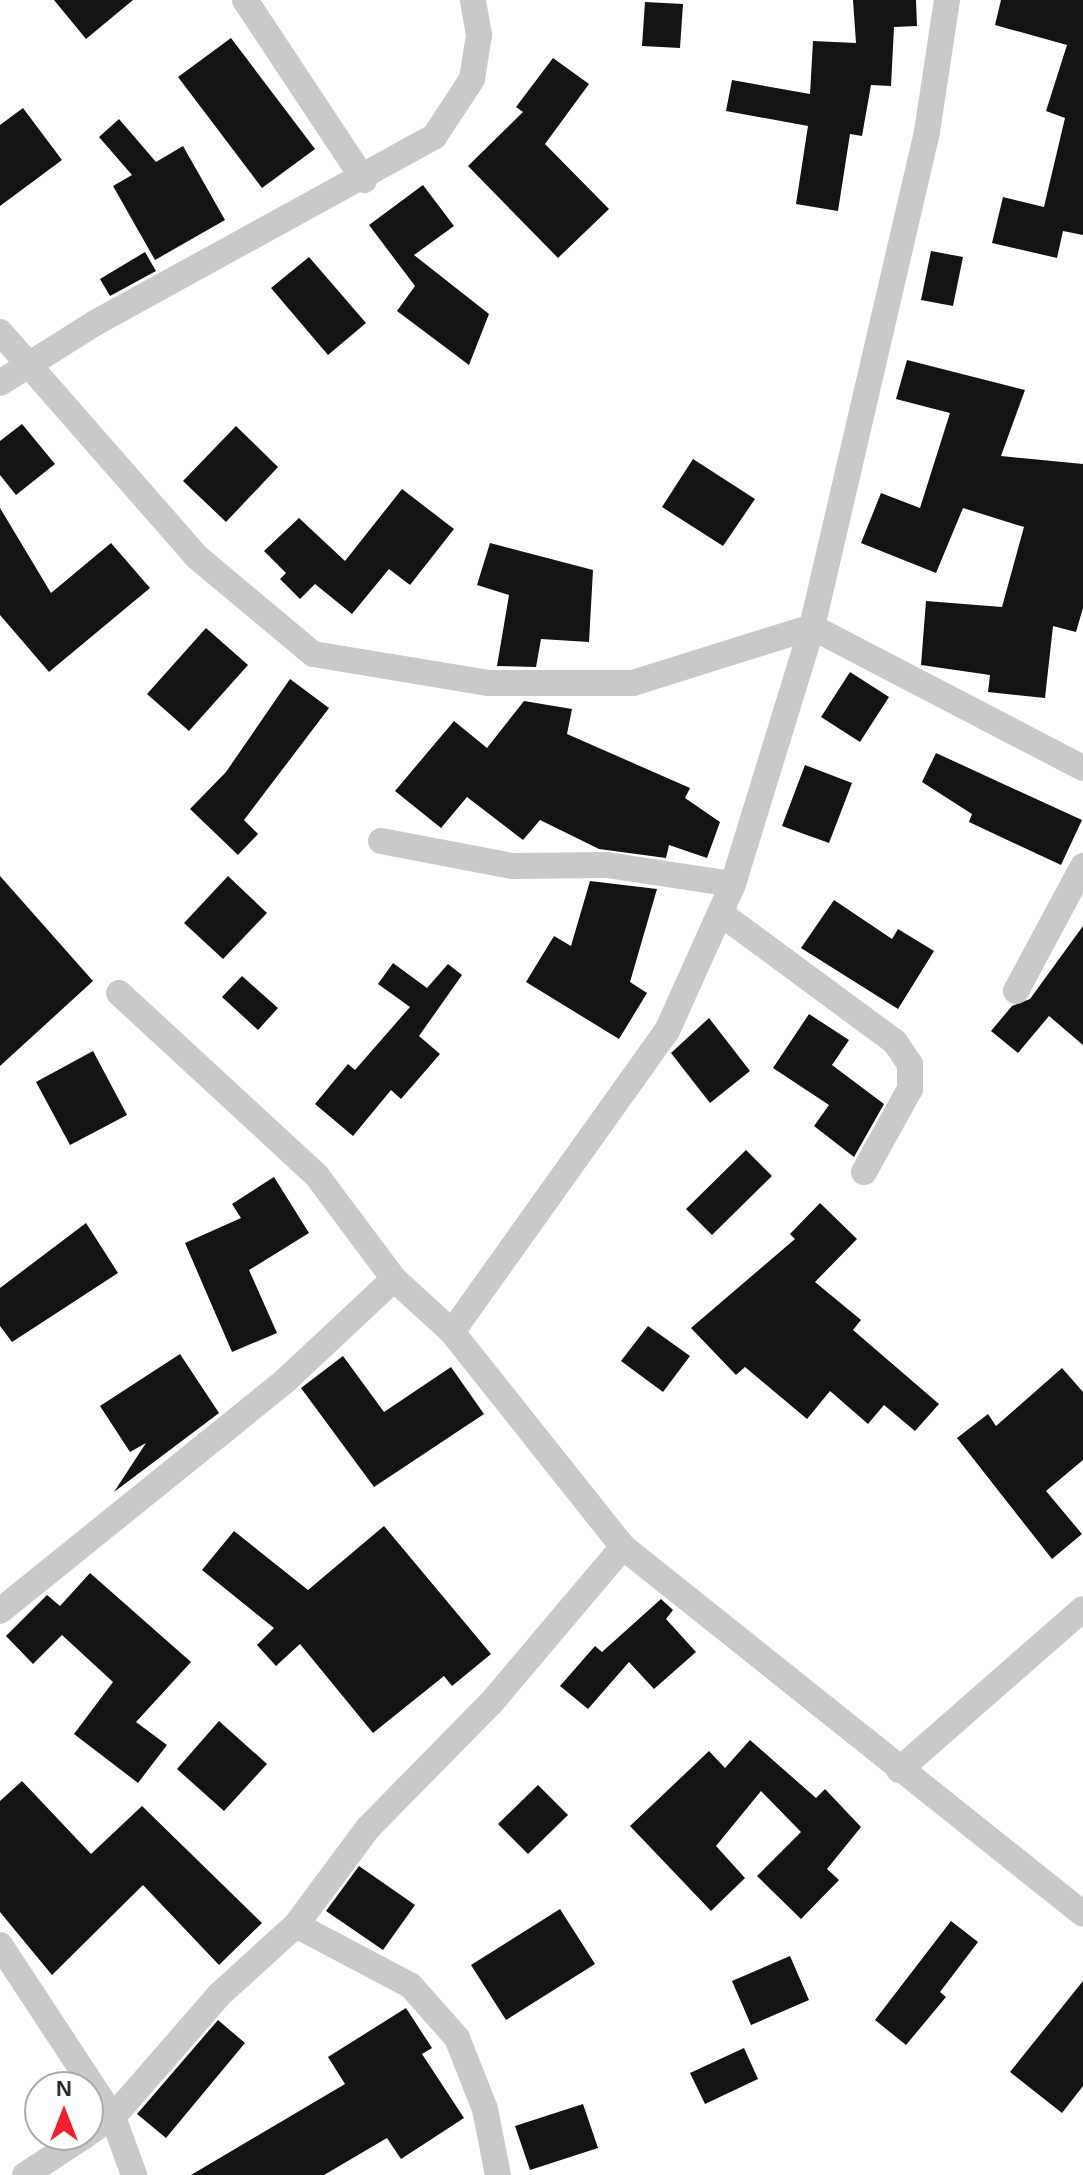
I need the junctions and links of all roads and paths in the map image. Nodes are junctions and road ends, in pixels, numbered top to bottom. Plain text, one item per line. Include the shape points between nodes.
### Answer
1 (245, 0) edge
2 (473, 0) edge
3 (947, 0) edge
4 (364, 180) junction
5 (0, 332) edge
6 (29, 367) junction
7 (0, 383) edge
8 (812, 627) junction
9 (1083, 768) edge
10 (381, 841) dead end
11 (1083, 866) edge
12 (733, 884) junction
13 (720, 913) junction
14 (1016, 991) dead end
15 (119, 993) dead end
16 (864, 1172) dead end
17 (394, 1279) junction
18 (452, 1332) junction
19 (623, 1547) junction
20 (1083, 1609) edge
21 (0, 1611) edge
22 (899, 1770) junction
23 (1083, 1914) edge
24 (296, 1925) junction
25 (0, 1945) edge
26 (113, 2117) junction
27 (104, 2123) edge
28 (61, 2151) edge
29 (25, 2175) edge
30 (134, 2175) edge
31 (498, 2175) edge

1 - 4 street
2 - 4 street via 479,35 472,79 434,137
3 - 8 street via 927,132
4 - 6 street via 95,323
5 - 6 street
6 - 7 street
6 - 8 street via 197,557 313,654 488,683 633,683
8 - 9 street
8 - 12 street
10 - 12 street via 512,866 607,865
11 - 14 street
12 - 13 street
13 - 16 street via 895,1042 910,1064 910,1089
13 - 18 street via 667,1031
15 - 17 street via 317,1176
17 - 18 street
17 - 21 street via 286,1380
18 - 19 street
19 - 22 street
19 - 24 street via 491,1703 368,1828
20 - 22 street
22 - 23 street
24 - 26 street via 219,1995
24 - 31 street via 411,1986 457,2038 485,2109
25 - 26 street
26 - 27 street
26 - 30 street
28 - 29 street

